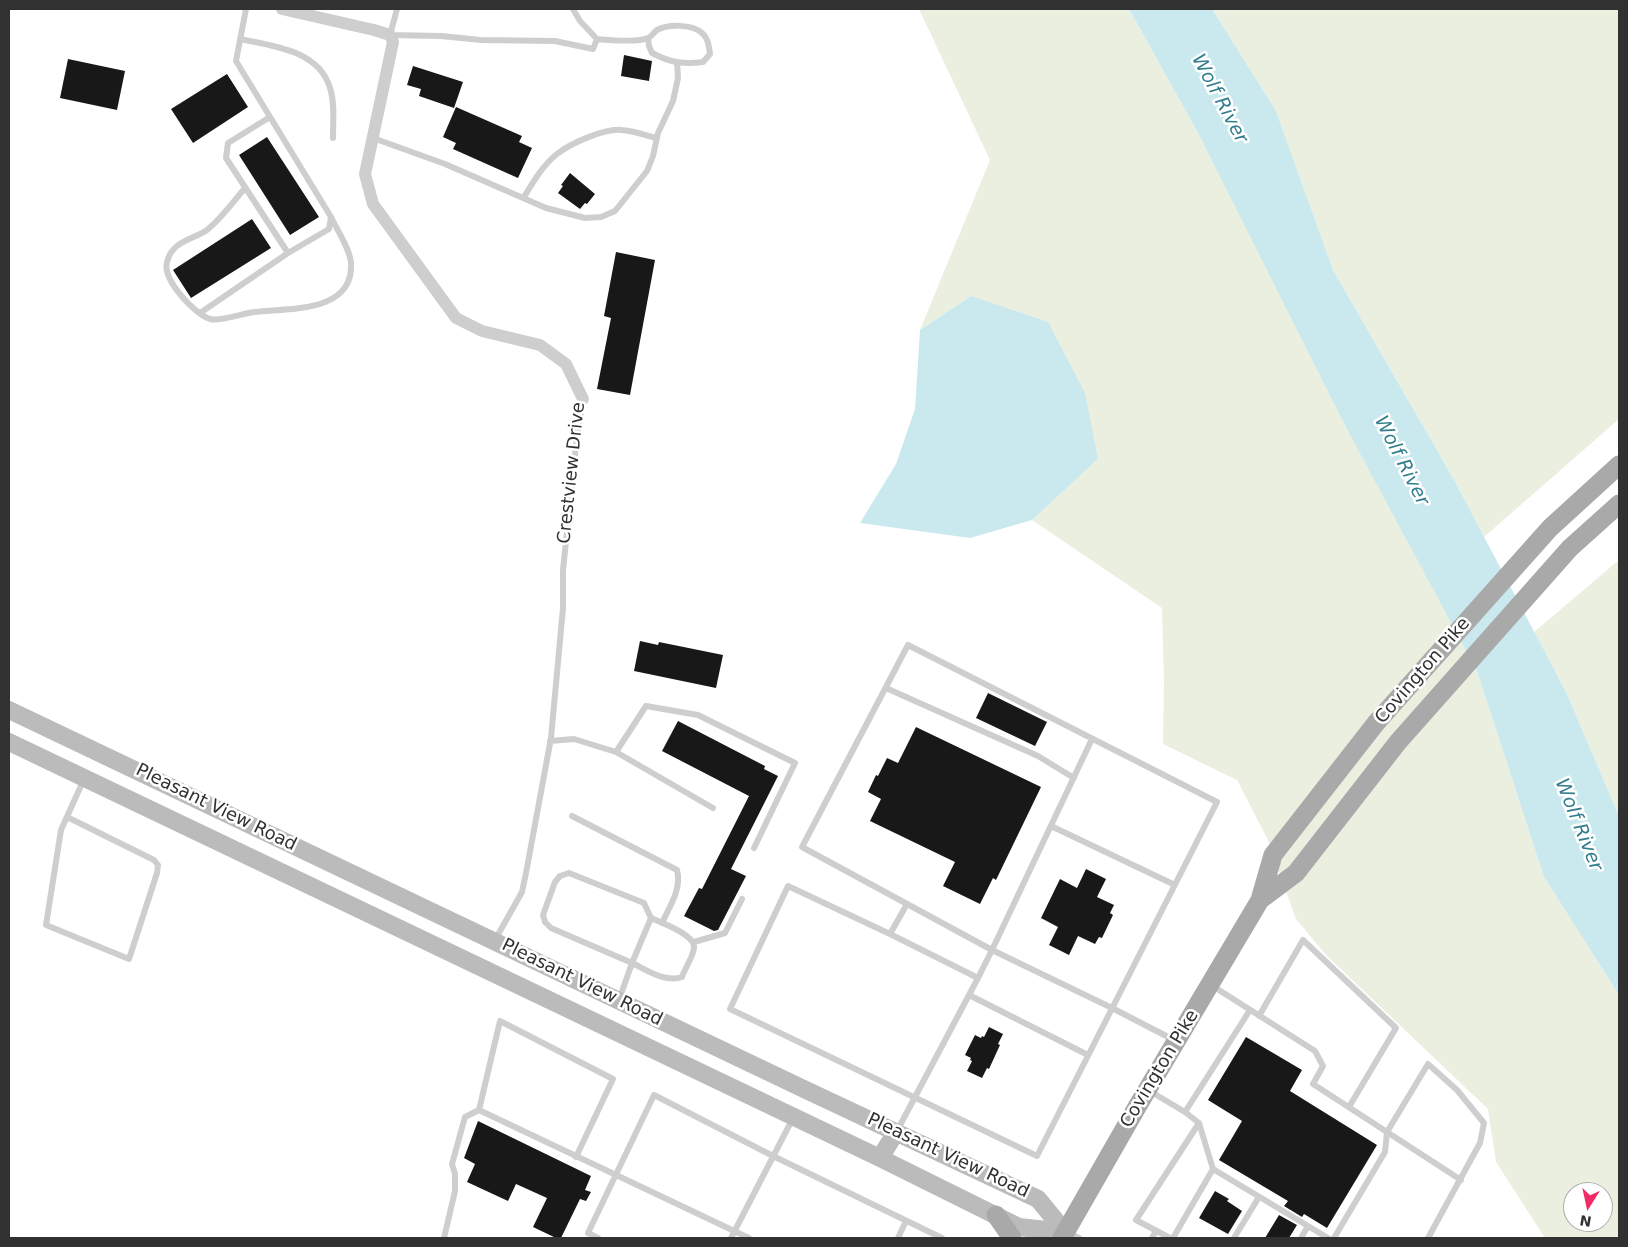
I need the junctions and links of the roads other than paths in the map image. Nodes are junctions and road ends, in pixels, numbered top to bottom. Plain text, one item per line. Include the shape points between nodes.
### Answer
1 (246, 9) edge
2 (282, 9) edge
3 (397, 9) edge
4 (573, 9) edge
5 (390, 35) junction
6 (648, 38) junction
7 (240, 39) junction
8 (598, 39) junction
9 (677, 62) junction
10 (270, 116) junction
11 (334, 138) dead end
12 (373, 138) junction
13 (656, 138) junction
14 (245, 188) junction
15 (524, 197) junction
16 (331, 217) junction
17 (288, 253) junction
18 (200, 313) junction
19 (583, 400) joint
20 (1619, 465) edge
21 (1619, 504) edge
22 (886, 688) junction
23 (9, 710) edge
24 (1092, 739) junction
25 (550, 741) junction
26 (9, 742) edge
27 (616, 752) junction
28 (85, 778) junction
29 (1074, 778) junction
30 (713, 808) dead end
31 (572, 816) dead end
32 (67, 817) junction
33 (1051, 826) junction
34 (754, 848) dead end
35 (361, 878) junction
36 (1175, 885) junction
37 (742, 899) dead end
38 (1260, 900) junction
39 (347, 903) junction
40 (907, 904) junction
41 (651, 918) junction
42 (662, 923) junction
43 (890, 934) junction
44 (494, 941) junction
45 (694, 942) junction
46 (992, 950) junction
47 (632, 963) junction
48 (978, 978) junction
49 (1210, 985) junction
50 (968, 995) junction
51 (619, 1001) junction
52 (1112, 1008) junction
53 (1250, 1010) junction
54 (1258, 1016) junction
55 (1177, 1042) junction
56 (1088, 1054) junction
57 (1148, 1090) junction
58 (914, 1097) junction
59 (1349, 1107) junction
60 (479, 1110) junction
61 (1185, 1112) junction
62 (794, 1117) junction
63 (1199, 1122) junction
64 (896, 1132) junction
65 (1387, 1132) junction
66 (576, 1156) junction
67 (773, 1156) junction
68 (880, 1158) junction
69 (1213, 1170) junction
70 (615, 1175) junction
71 (1461, 1180) junction
72 (1259, 1197) junction
73 (996, 1216) junction
74 (906, 1221) junction
75 (1308, 1226) junction
76 (734, 1231) junction
77 (1156, 1231) junction
78 (1069, 1236) edge
79 (444, 1238) edge
80 (598, 1238) edge
81 (732, 1238) edge
82 (749, 1238) edge
83 (898, 1238) edge
84 (942, 1238) edge
85 (1012, 1238) edge
86 (1152, 1238) edge
87 (1172, 1238) edge
88 (1234, 1238) edge
89 (1301, 1238) edge
90 (1328, 1238) edge
91 (1334, 1238) edge
92 (1428, 1238) edge

1 - 7 lane
2 - 5 street
3 - 5 lane
4 - 8 lane
5 - 8 lane via 555,41 593,49
5 - 12 street, Crestview Drive via 393,42
6 - 8 lane
6 - 9 lane via 652,54
6 - 9 lane via 657,30 669,27 686,27 701,32 708,42 710,54 703,62
7 - 10 lane via 236,61
7 - 11 lane via 288,49 323,72 330,87
9 - 13 lane via 678,78 673,101
10 - 14 lane via 228,144 226,158
10 - 16 lane
12 - 15 lane
12 - 19 street, Crestview Drive via 365,174 373,204 456,318 482,331 540,345 566,364
13 - 15 lane via 620,130 594,135 557,154
13 - 15 lane via 647,171 615,211 601,218 585,218 546,208
14 - 17 lane
14 - 18 lane via 206,231 177,246 167,261 166,270 171,281
16 - 17 lane via 329,229
16 - 18 lane via 351,262 348,281 336,297 293,310 254,312 219,320
17 - 18 lane
19 - 25 lane, Crestview Drive via 563,570 563,608
20 - 38 main road, Covington Pike via 1550,528 1376,723 1273,856
21 - 38 main road, Covington Pike via 1570,548 1398,742 1296,874
22 - 24 lane via 908,645
22 - 29 lane via 1038,756
22 - 40 lane via 802,847
23 - 35 main road, Pleasant View Road
24 - 29 lane
24 - 36 lane via 1217,802
25 - 27 lane via 574,739
25 - 44 lane, Crestview Drive via 522,892
26 - 28 main road, Pleasant View Road
27 - 30 lane
27 - 34 lane via 646,706 698,715 795,763
28 - 32 lane
28 - 39 main road, Pleasant View Road
29 - 33 lane
31 - 42 lane via 677,870 679,886
32 - 32 lane via 61,830 46,925 129,959 158,865 154,860
33 - 36 lane
33 - 46 lane
35 - 39 main road
35 - 44 main road, Pleasant View Road
36 - 52 lane
37 - 45 lane via 725,933
38 - 49 main road, Covington Pike
39 - 62 main road, Pleasant View Road
40 - 43 lane
40 - 46 lane
41 - 42 lane
41 - 47 lane
41 - 47 lane via 644,903 569,873 555,882 543,915 550,928
42 - 45 lane
43 - 48 lane
43 - 58 lane via 788,886 730,1009
44 - 51 main road, Pleasant View Road
45 - 47 lane via 682,977 668,979
46 - 48 lane
46 - 52 lane
47 - 51 lane
48 - 50 lane
49 - 53 lane
49 - 55 main road, Covington Pike
50 - 56 lane
50 - 58 lane
51 - 64 main road, Pleasant View Road
52 - 55 lane
52 - 56 lane
53 - 54 lane
53 - 61 lane
54 - 59 lane via 1315,1052 1323,1066 1313,1084
54 - 59 lane via 1302,940 1396,1028
55 - 57 main road, Covington Pike
56 - 58 lane via 1037,1156
57 - 61 lane
57 - 78 main road, Covington Pike
58 - 64 lane
59 - 65 lane
60 - 66 lane
60 - 66 lane via 500,1021 613,1079
60 - 79 lane via 466,1117 452,1164 455,1191
61 - 63 lane
62 - 67 lane
62 - 68 main road, Pleasant View Road
63 - 69 lane
63 - 77 lane via 1136,1220
64 - 68 main road
64 - 78 main road, Pleasant View Road via 1038,1199
65 - 71 lane
65 - 71 lane via 1428,1064 1457,1090 1484,1123 1480,1143
65 - 91 lane via 1385,1152
66 - 70 lane
67 - 70 lane via 654,1095
67 - 74 lane
67 - 76 lane
68 - 73 main road, Pleasant View Road
69 - 72 lane
69 - 87 lane
70 - 76 lane
70 - 80 lane via 588,1234
71 - 92 lane
72 - 75 lane
72 - 88 lane
73 - 78 main road, Pleasant View Road via 1020,1228
73 - 85 main road
74 - 83 lane
74 - 84 lane
75 - 89 lane
75 - 90 lane
76 - 81 lane
76 - 82 lane
77 - 86 lane
77 - 87 lane

